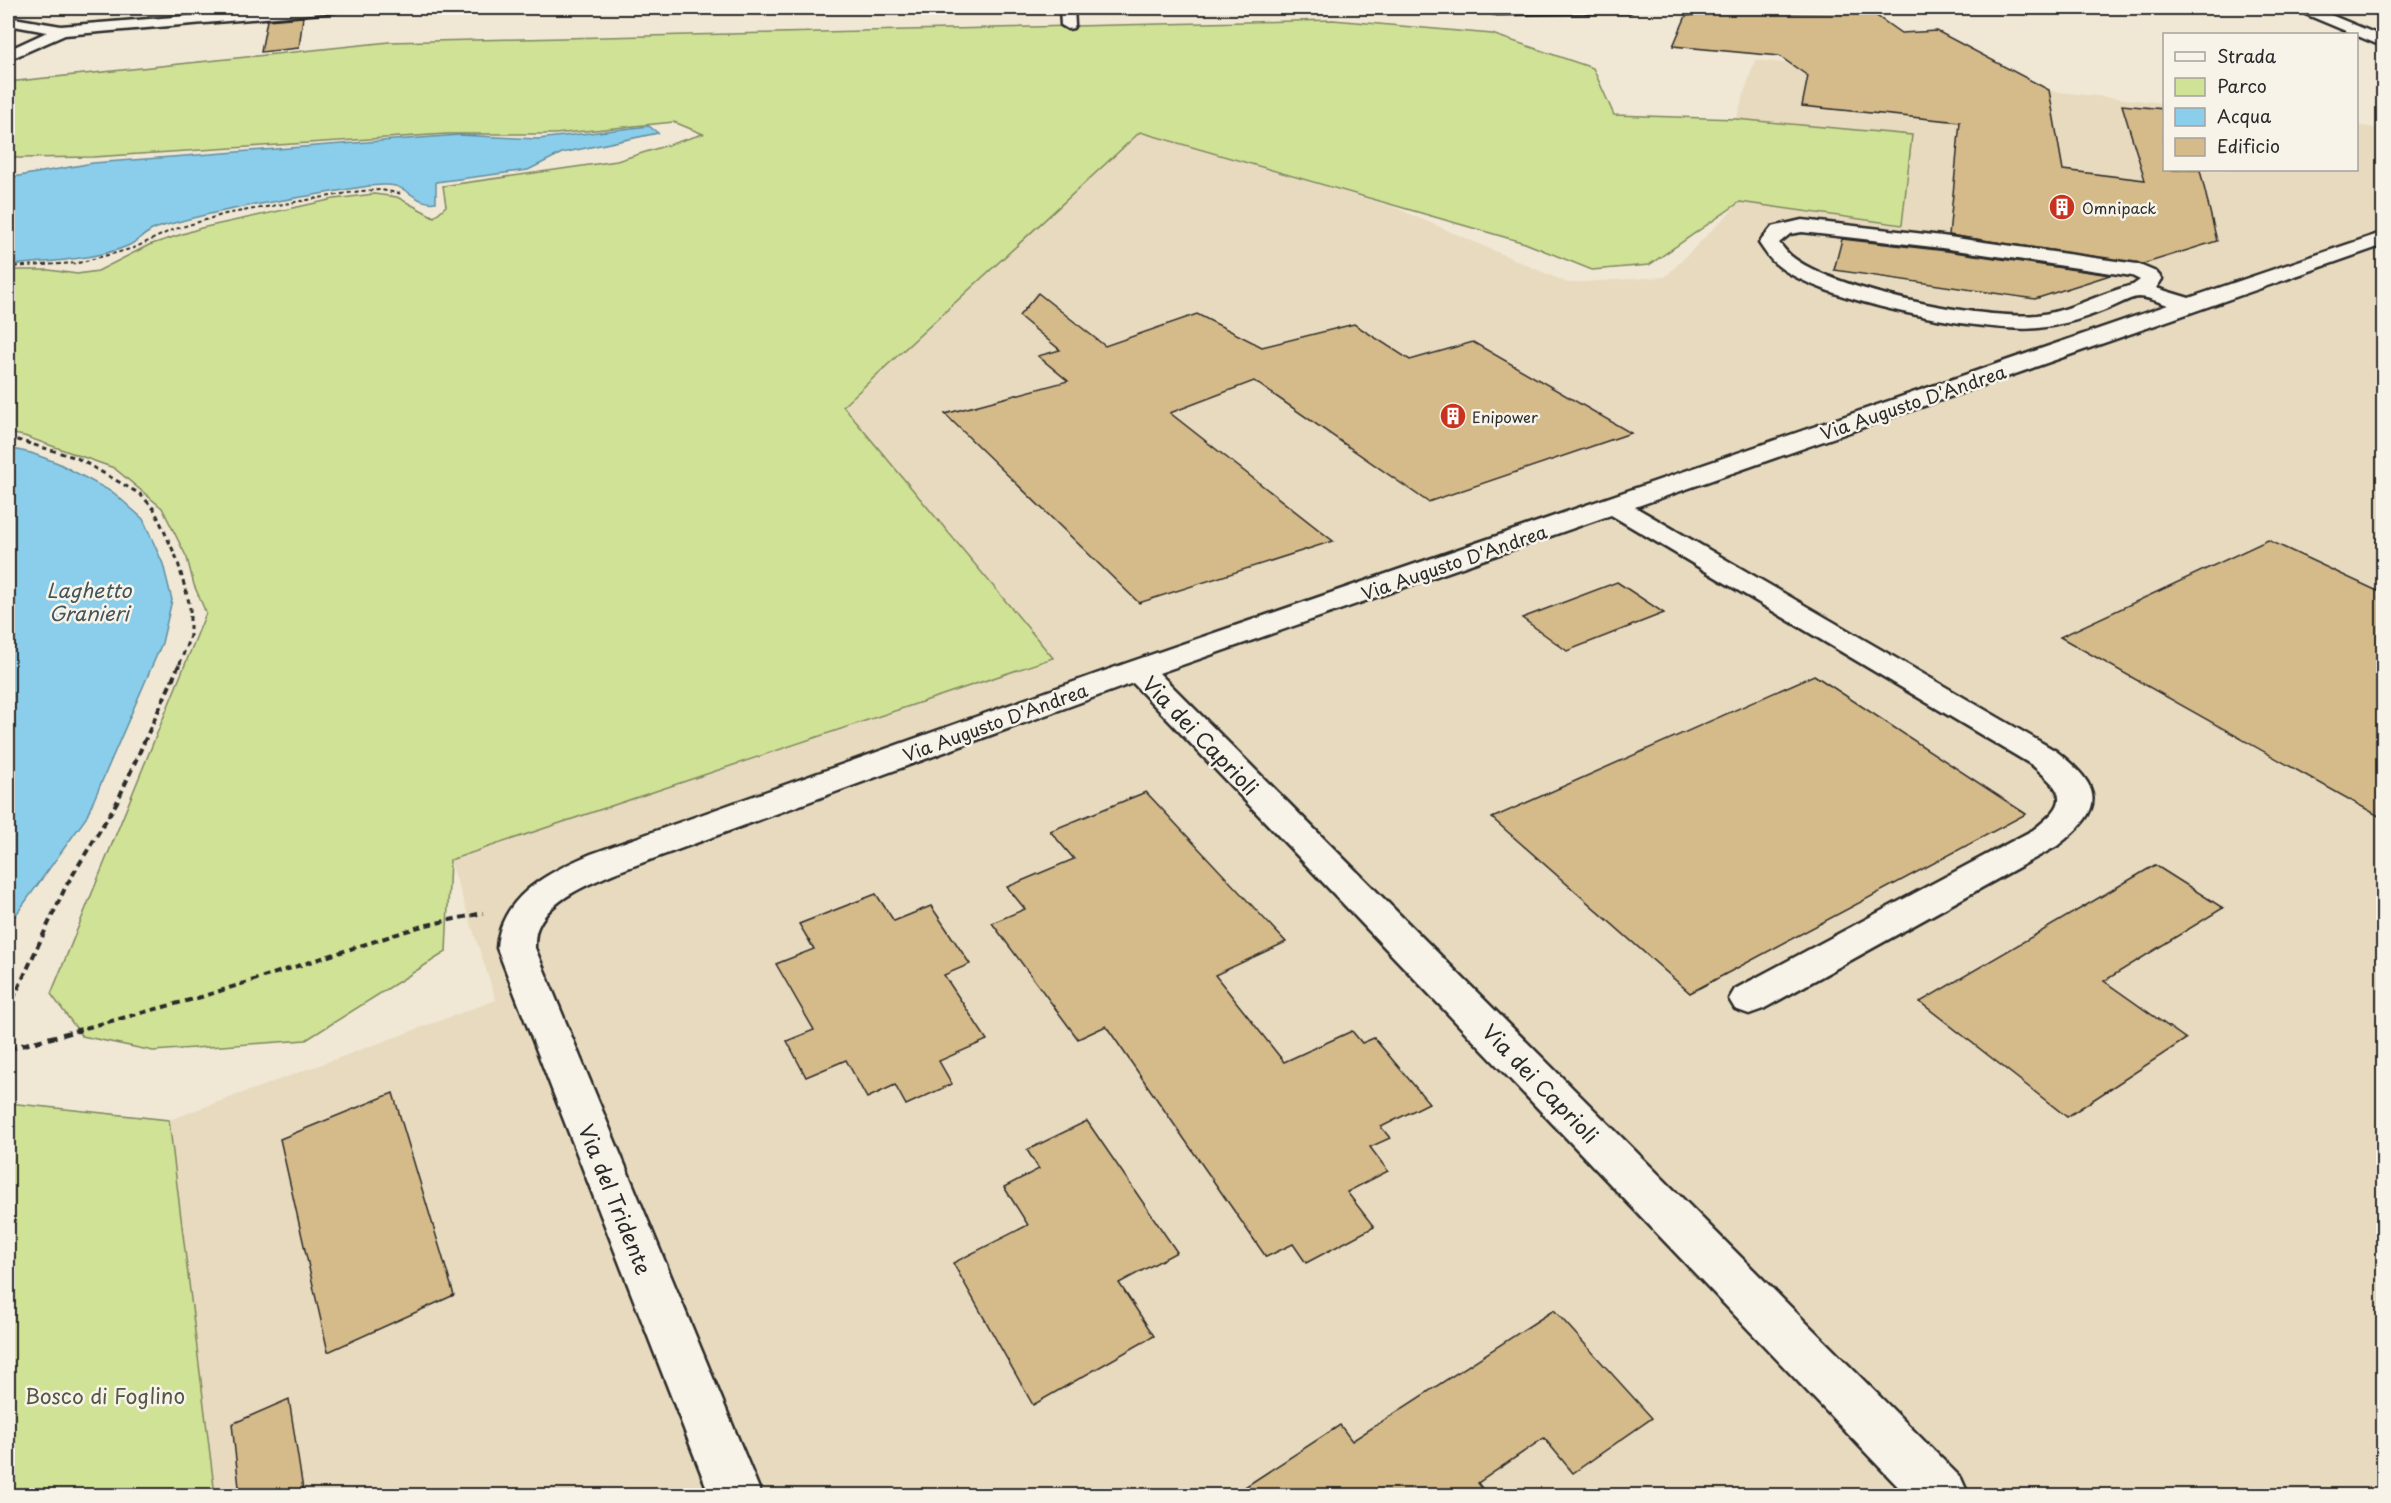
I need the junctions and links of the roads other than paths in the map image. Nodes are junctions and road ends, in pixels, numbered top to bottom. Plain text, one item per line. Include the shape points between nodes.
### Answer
1 (334, 8) edge
2 (1067, 8) edge
3 (1629, 8) edge
4 (2303, 8) edge
5 (1496, 9) edge
6 (106, 12) dead end
7 (8, 21) edge
8 (1068, 25) dead end
9 (1508, 26) dead end
10 (63, 31) junction
11 (2384, 43) edge
12 (8, 55) edge
13 (2384, 238) edge
14 (2138, 291) junction
15 (2189, 305) junction
16 (1615, 506) junction
17 (1138, 670) junction
18 (534, 905) joint
19 (1749, 999) dead end
20 (736, 1496) edge
21 (1943, 1496) edge

1 - 10 street
2 - 8 street
3 - 5 street
4 - 11 street
5 - 9 street
6 - 10 street
7 - 10 street
10 - 12 street
13 - 15 street, Via Augusto D'Andrea
14 - 14 street via 2051,319 1974,319 1888,301 1824,281 1791,264 1769,243 1780,231 1802,226 1931,241 2128,268 2151,279
14 - 15 street
15 - 16 street, Via Augusto D'Andrea
16 - 17 street, Via Augusto D'Andrea
16 - 19 street via 2044,758 2074,785 2074,812 2045,838
17 - 18 street, Via Augusto D'Andrea via 604,863 575,876
17 - 21 street, Via dei Caprioli
18 - 20 street, Via del Tridente via 514,936 520,959

